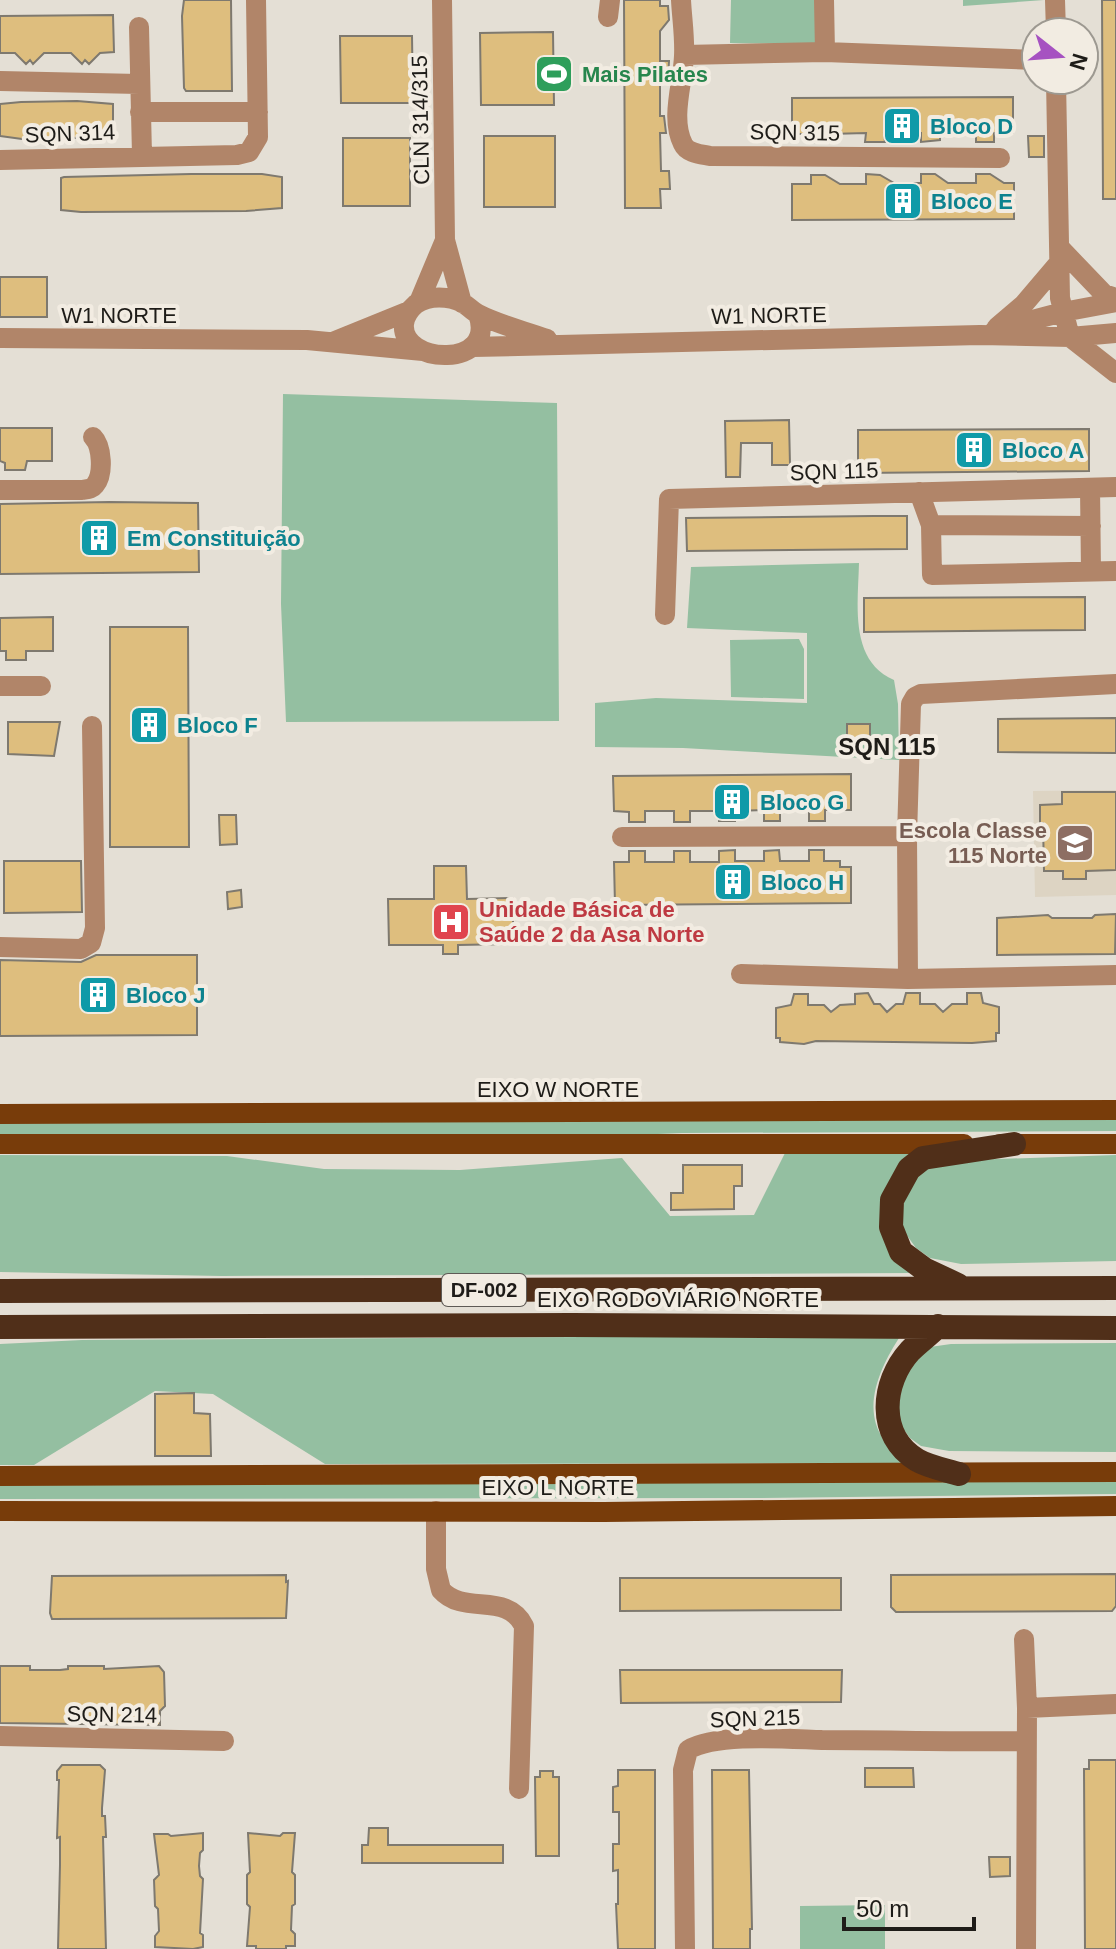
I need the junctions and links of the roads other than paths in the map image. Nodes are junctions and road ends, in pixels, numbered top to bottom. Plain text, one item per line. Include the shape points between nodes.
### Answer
1 (256, 0) edge
2 (442, 0) edge
3 (681, 0) edge
4 (824, 0) edge
5 (139, 27) dead end
6 (825, 52) junction
7 (684, 55) junction
8 (1020, 59) edge
9 (0, 81) edge
10 (139, 84) junction
11 (1056, 96) edge
12 (140, 112) junction
13 (258, 112) junction
14 (142, 155) junction
15 (1000, 158) dead end
16 (0, 160) edge
17 (445, 240) junction
18 (1059, 256) junction
19 (1116, 300) edge
20 (414, 306) junction
21 (470, 308) junction
22 (1063, 312) junction
23 (987, 332) junction
24 (1116, 333) edge
25 (1070, 337) junction
26 (0, 338) edge
27 (335, 341) junction
28 (558, 343) junction
29 (473, 347) junction
30 (423, 351) junction
31 (1116, 373) edge
32 (93, 437) dead end
33 (1116, 487) edge
34 (1090, 488) junction
35 (0, 490) edge
36 (919, 492) junction
37 (931, 525) junction
38 (1091, 526) junction
39 (1091, 571) junction
40 (1116, 571) edge
41 (665, 615) dead end
42 (1116, 684) edge
43 (0, 686) edge
44 (41, 686) dead end
45 (92, 726) dead end
46 (907, 836) junction
47 (622, 837) dead end
48 (0, 947) edge
49 (741, 974) dead end
50 (1116, 975) edge
51 (908, 979) junction
52 (1116, 1110) edge
53 (0, 1114) edge
54 (0, 1144) edge
55 (1014, 1144) junction
56 (1116, 1144) edge
57 (1116, 1288) edge
58 (967, 1289) junction
59 (0, 1291) edge
60 (938, 1326) junction
61 (0, 1327) edge
62 (1116, 1328) edge
63 (1116, 1472) edge
64 (959, 1474) junction
65 (0, 1476) edge
66 (1116, 1506) edge
67 (0, 1511) edge
68 (436, 1511) junction
69 (1024, 1639) dead end
70 (1116, 1704) edge
71 (1027, 1708) junction
72 (0, 1736) edge
73 (224, 1741) dead end
74 (1026, 1741) junction
75 (519, 1789) dead end
76 (685, 1949) edge
77 (1026, 1949) edge

1 - 13 street, SQN 314
2 - 17 street, CLN 314/315
3 - 7 street, SQN 315
4 - 6 street
5 - 10 street, SQN 314
6 - 7 street
6 - 8 street
7 - 15 street, SQN 315 via 679,128 684,146 699,154
9 - 10 street
10 - 12 street, SQN 314
11 - 18 street
12 - 13 street, SQN 314
12 - 14 street, SQN 314
13 - 14 street, SQN 314 via 258,137 249,152
14 - 16 street, SQN 314
17 - 20 street, CLN 314/315
17 - 21 street, CLN 314/315
18 - 19 street
18 - 22 street
18 - 23 street via 1024,304
19 - 22 street, W1 NORTE
20 - 21 street via 441,297
20 - 27 street, W1 NORTE
20 - 30 street via 404,334
21 - 28 street, W1 NORTE
21 - 29 street via 480,335
22 - 23 street, W1 NORTE
22 - 25 street
23 - 25 street, W1 NORTE
23 - 28 street, W1 NORTE
24 - 25 street, W1 NORTE
25 - 31 street
26 - 27 street, W1 NORTE
27 - 30 street, W1 NORTE
28 - 29 street, W1 NORTE
29 - 30 street via 444,355
32 - 35 street via 100,468 91,488
33 - 34 street, SQN 115
34 - 36 street, SQN 115
34 - 38 street
36 - 37 street
36 - 41 street, SQN 115 via 669,499
37 - 38 street
37 - 39 street via 932,575
38 - 39 street
39 - 40 street
42 - 46 street via 915,697
43 - 44 street
45 - 48 street via 91,943 81,949
46 - 47 street
46 - 51 street
49 - 51 street
50 - 51 street
52 - 53 main road, EIXO W NORTE
54 - 55 main road
55 - 56 main road
55 - 58 highway via 923,1158 909,1169 892,1200 891,1227 901,1252
57 - 58 highway, EIXO RODOVIÁRIO NORTE / DF-002
58 - 59 highway, EIXO RODOVIÁRIO NORTE / DF-002
60 - 61 highway, EIXO RODOVIÁRIO NORTE / DF-002
60 - 62 highway, EIXO RODOVIÁRIO NORTE / DF-002
60 - 64 highway via 909,1353 890,1382 887,1407 890,1428 902,1449 919,1461
63 - 64 main road, EIXO L NORTE
64 - 65 main road, EIXO L NORTE
66 - 68 main road, EIXO L NORTE
67 - 68 main road, EIXO L NORTE
68 - 75 street via 441,1590 458,1602 506,1607 524,1626
69 - 71 street
70 - 71 street
71 - 74 street
72 - 73 street, SQN 214
74 - 76 street, SQN 215 via 773,1739 716,1741 688,1750 683,1770
74 - 77 street

